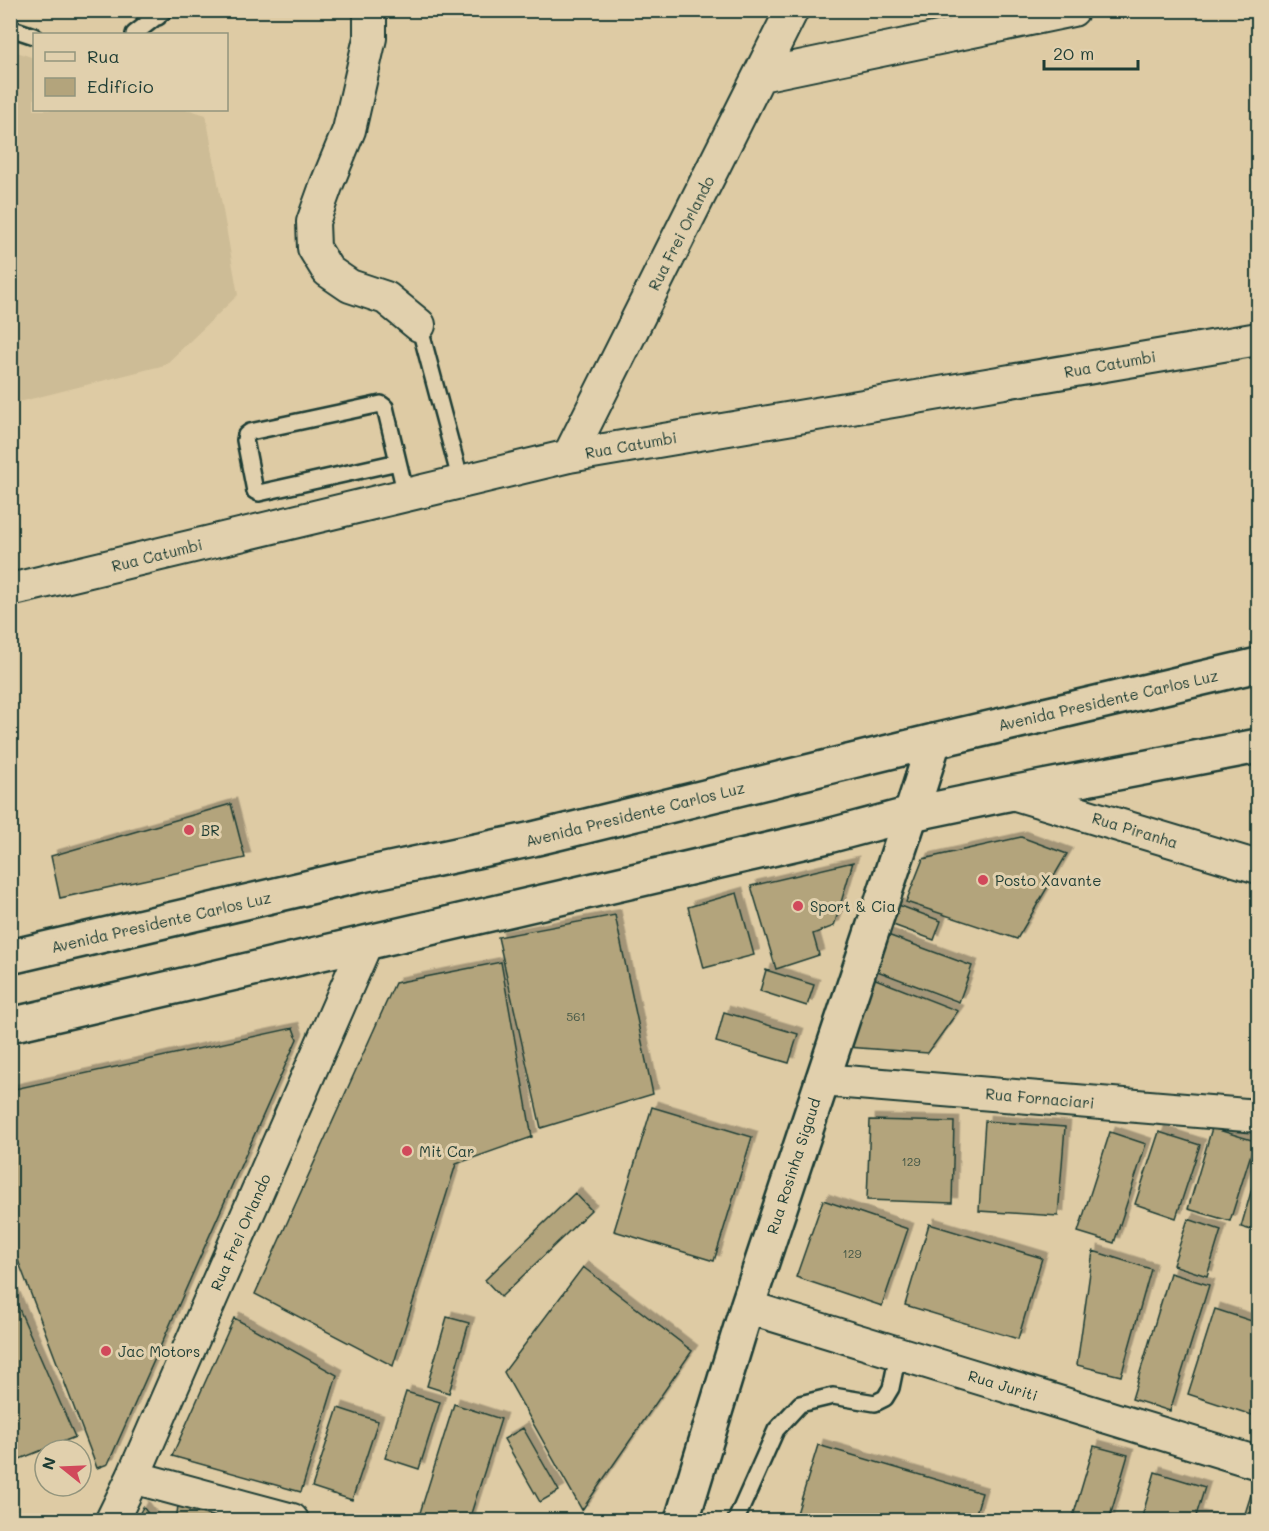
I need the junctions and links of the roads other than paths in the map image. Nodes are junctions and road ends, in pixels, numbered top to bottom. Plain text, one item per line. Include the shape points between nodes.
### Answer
1 (139, 10) edge
2 (370, 10) edge
3 (792, 10) edge
4 (1073, 10) edge
5 (161, 14) edge
6 (10, 28) edge
7 (135, 33) edge
8 (33, 36) edge
9 (761, 75) junction
10 (419, 325) joint
11 (1258, 339) edge
12 (569, 456) junction
13 (398, 462) junction
14 (461, 482) junction
15 (406, 495) junction
16 (10, 590) edge
17 (1258, 665) edge
18 (934, 741) junction
19 (1258, 746) edge
20 (1012, 793) junction
21 (911, 814) junction
22 (1258, 867) edge
23 (366, 943) junction
24 (10, 957) edge
25 (10, 1025) edge
26 (822, 1080) junction
27 (1258, 1116) edge
28 (747, 1307) junction
29 (898, 1354) junction
30 (1258, 1464) edge
31 (133, 1477) junction
32 (112, 1521) edge
33 (292, 1521) edge
34 (682, 1521) edge
35 (736, 1521) edge

1 - 5 lane
2 - 10 street via 370,39 349,130 313,222 314,248 328,271 350,286 386,298
3 - 9 street, Rua Frei Orlando
4 - 9 street
5 - 7 lane
6 - 8 lane
9 - 12 street, Rua Frei Orlando
10 - 14 lane
11 - 12 street, Rua Catumbi
12 - 14 street, Rua Catumbi
13 - 13 lane via 381,404 250,432 244,440 255,491 259,493
13 - 15 lane
14 - 15 street, Rua Catumbi
15 - 16 street, Rua Catumbi
17 - 18 main road, Avenida Presidente Carlos Luz
18 - 21 main road, Rua Rosinha Sigaud
18 - 24 main road, Avenida Presidente Carlos Luz via 533,839
19 - 20 main road
20 - 21 main road
20 - 22 street, Rua Piranha
21 - 23 main road
21 - 26 main road, Rua Rosinha Sigaud
23 - 25 main road
23 - 31 street, Rua Frei Orlando
26 - 27 street, Rua Fornaciari
26 - 28 main road, Rua Rosinha Sigaud
28 - 29 street, Rua Juriti
28 - 34 main road, Rua Rosinha Sigaud
29 - 30 street, Rua Juriti
29 - 35 lane via 885,1398 875,1403 833,1396 800,1404 776,1430
31 - 32 street, Rua Frei Orlando
31 - 33 street

